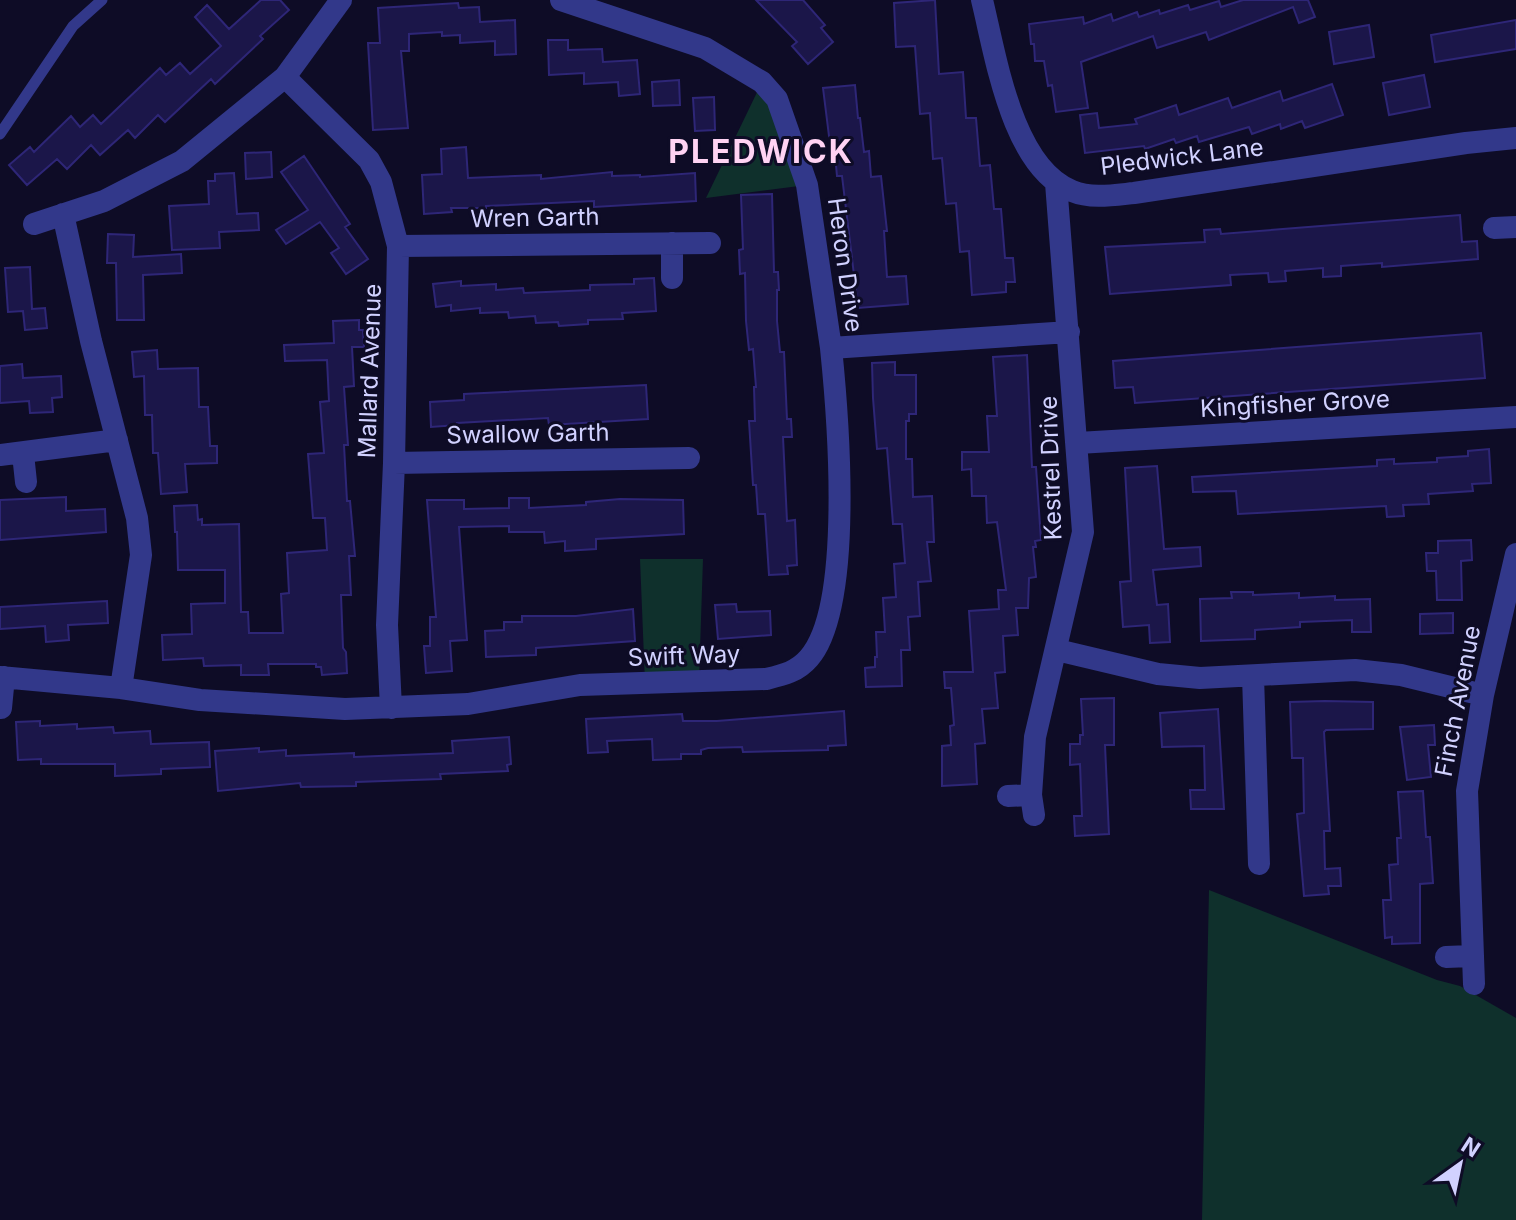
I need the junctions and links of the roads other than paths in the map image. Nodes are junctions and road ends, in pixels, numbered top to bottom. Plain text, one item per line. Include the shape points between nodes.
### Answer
1 (102, 0) edge
2 (341, 0) edge
3 (561, 0) edge
4 (983, 0) edge
5 (285, 77) junction
6 (0, 134) edge
7 (1516, 138) edge
8 (1056, 183) junction
9 (63, 214) junction
10 (34, 224) dead end
11 (672, 243) junction
12 (710, 243) dead end
13 (398, 246) junction
14 (672, 278) dead end
15 (1069, 332) junction
16 (831, 348) junction
17 (1516, 417) edge
18 (117, 440) junction
19 (1078, 443) junction
20 (23, 454) junction
21 (0, 455) edge
22 (689, 458) dead end
23 (394, 463) junction
24 (26, 482) dead end
25 (1516, 554) edge
26 (1057, 650) junction
27 (1253, 676) junction
28 (2, 677) edge
29 (121, 688) junction
30 (1483, 695) junction
31 (1, 708) edge
32 (391, 708) junction
33 (1008, 796) dead end
34 (1259, 832) junction
35 (1236, 833) dead end
36 (1259, 864) dead end
37 (1471, 956) junction
38 (1446, 957) dead end
39 (1474, 984) dead end

1 - 6 lane via 73,26
2 - 5 street
3 - 16 street, Heron Drive via 705,48 762,82 777,99 807,185
4 - 8 street via 1020,135 1038,166
5 - 9 street via 182,161 104,201
5 - 13 street, Mallard Avenue via 369,160 381,182
7 - 8 street, Pledwick Lane via 1134,193 1101,196
8 - 15 street, Kestrel Drive
9 - 10 street
9 - 18 street
11 - 12 street, Wren Garth
11 - 13 street, Wren Garth
11 - 14 street
13 - 23 street, Mallard Avenue
15 - 16 street
15 - 19 street, Kestrel Drive
16 - 32 street, Swift Way via 839,515 832,602 820,641 791,673 766,679 580,685 468,704
17 - 19 street, Kingfisher Grove
18 - 20 street
18 - 29 street via 141,555
19 - 26 street, Kestrel Drive via 1083,532
20 - 21 street
20 - 24 street
22 - 23 street, Swallow Garth via 663,449
23 - 32 street, Mallard Avenue via 387,625
25 - 30 street, Finch Avenue
26 - 27 street via 1158,674
26 - 33 street, Kestrel Drive via 1035,737 1033,805
27 - 30 street via 1355,670
27 - 34 street
28 - 29 street, Swift Way
28 - 31 street, Swift Way
29 - 32 street, Swift Way via 272,706
30 - 37 street, Finch Avenue via 1467,791
34 - 35 street
34 - 36 street
37 - 38 street
37 - 39 street, Finch Avenue

